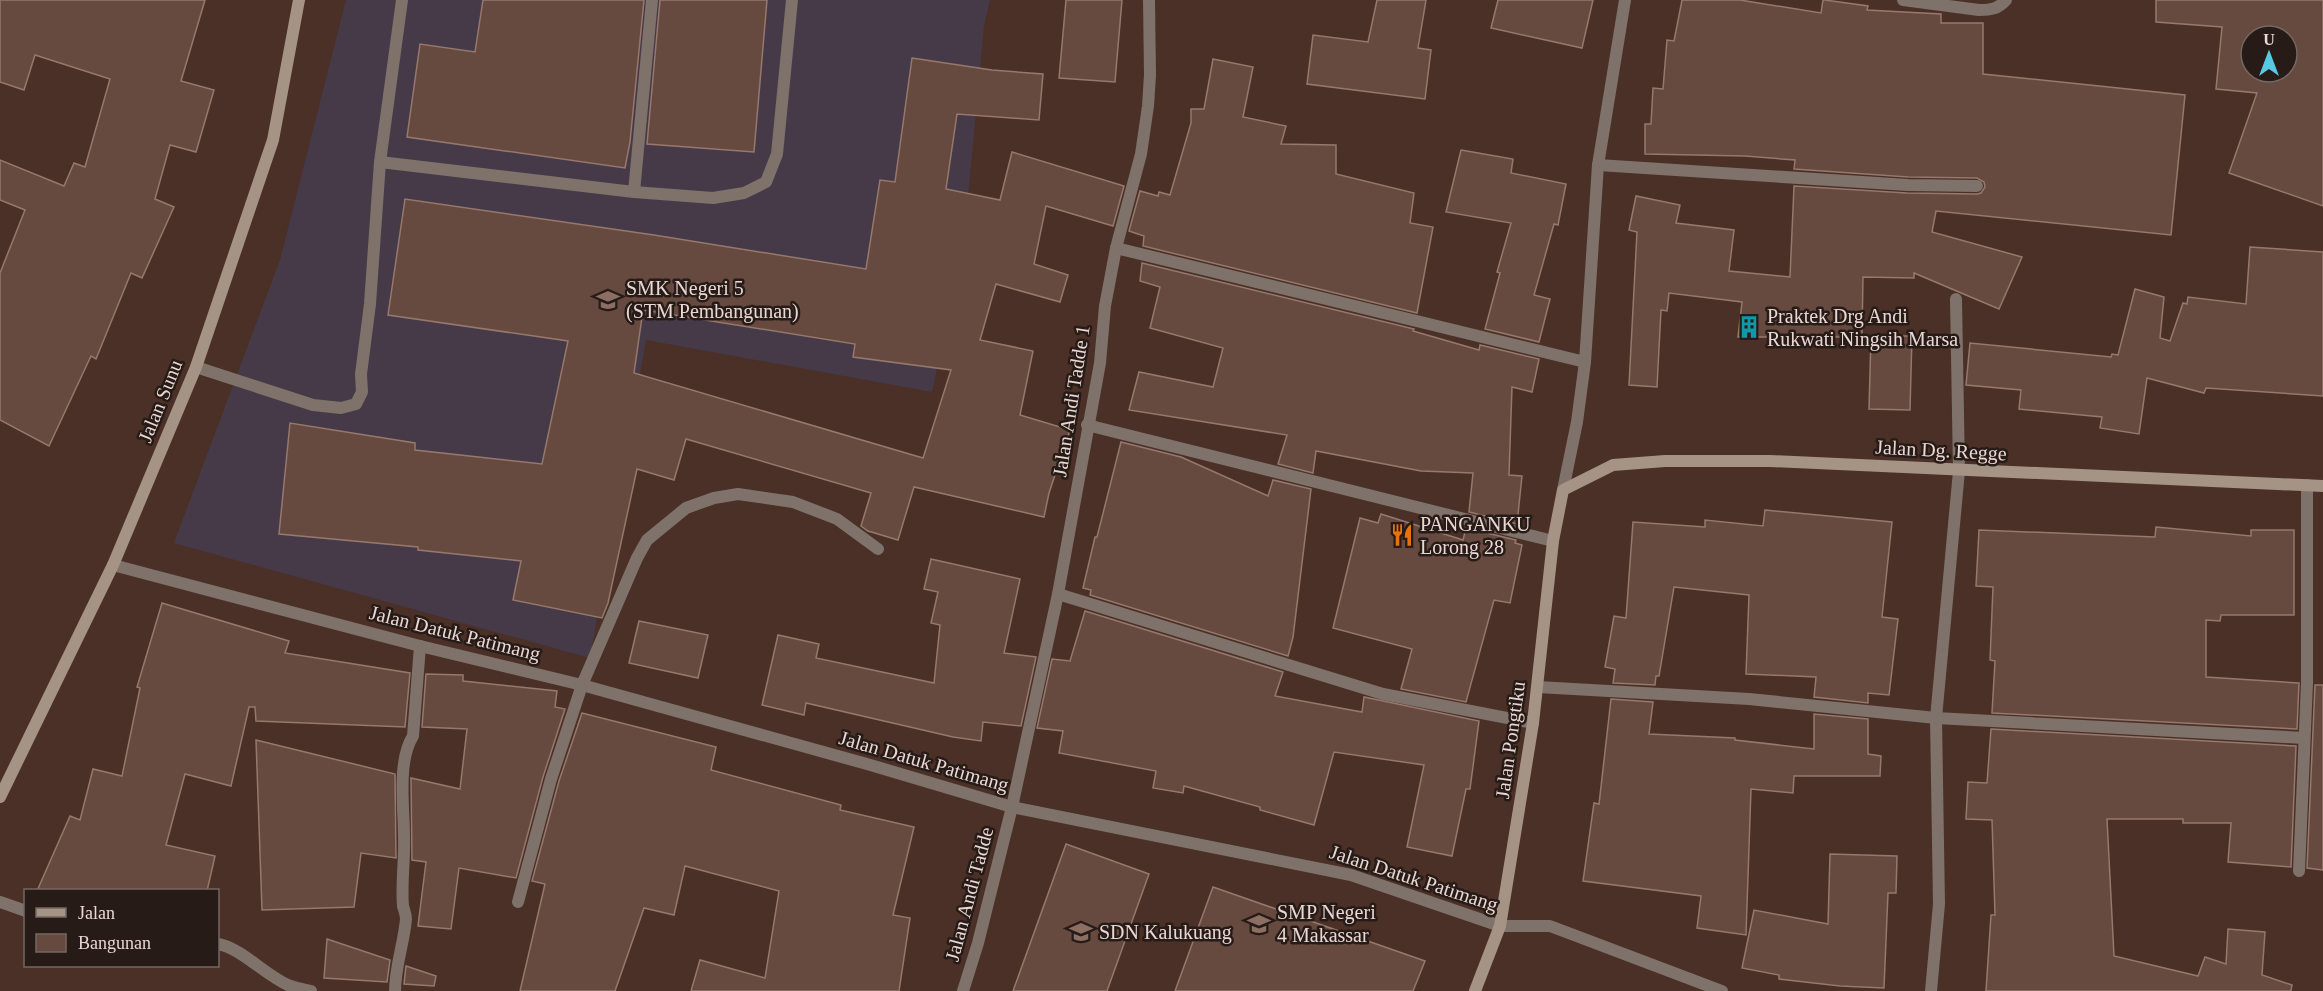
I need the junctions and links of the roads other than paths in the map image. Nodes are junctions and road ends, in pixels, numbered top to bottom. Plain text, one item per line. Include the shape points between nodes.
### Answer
1 (299, 0) edge
2 (402, 0) edge
3 (652, 0) edge
4 (792, 0) edge
5 (1149, 0) edge
6 (1625, 0) edge
7 (1903, 0) edge
8 (2006, 0) edge
9 (380, 162) junction
10 (1598, 165) junction
11 (1977, 186) dead end
12 (634, 192) junction
13 (1116, 248) junction
14 (1956, 299) dead end
15 (1585, 362) junction
16 (196, 367) junction
17 (1088, 425) junction
18 (1959, 471) junction
19 (2307, 485) junction
20 (2323, 486) edge
21 (1563, 490) junction
22 (1554, 541) junction
23 (878, 549) dead end
24 (113, 566) junction
25 (1058, 594) junction
26 (420, 646) junction
27 (582, 685) junction
28 (1538, 687) junction
29 (1936, 718) junction
30 (1533, 723) junction
31 (2304, 738) junction
32 (0, 796) edge
33 (1012, 807) junction
34 (2299, 871) dead end
35 (0, 902) edge
36 (518, 903) dead end
37 (24, 910) edge
38 (1500, 926) junction
39 (219, 944) edge
40 (311, 991) edge
41 (395, 991) edge
42 (963, 991) edge
43 (1474, 991) edge
44 (1722, 991) edge
45 (1931, 991) edge

1 - 16 street, Jalan Sunu via 273,140
2 - 9 street
3 - 12 street
4 - 12 street via 777,154 766,182 744,193 713,198
5 - 13 street, Jalan Andi Tadde 1 via 1149,106 1141,154
6 - 10 street
7 - 8 street via 1990,10
9 - 12 street
9 - 16 street via 362,392 356,404 341,408 313,405
10 - 11 street
10 - 15 street
13 - 15 street
13 - 17 street, Jalan Andi Tadde 1
14 - 18 street
15 - 21 street
16 - 24 street, Jalan Sunu
17 - 22 street
17 - 25 street, Jalan Andi Tadde 1
18 - 19 street, Jalan Dg. Regge
18 - 21 street, Jalan Dg. Regge via 1770,461 1665,461 1613,465
18 - 29 street
19 - 20 street, Jalan Dg. Regge
19 - 31 street
21 - 22 street, Jalan Pongtiku
22 - 28 street, Jalan Pongtiku
23 - 27 street via 837,519 793,502 738,494 686,508 647,540
24 - 26 street, Jalan Datuk Patimang
24 - 32 street, Jalan Sunu
25 - 30 street via 1383,694
25 - 33 street, Jalan Andi Tadde 1
26 - 27 street, Jalan Datuk Patimang
26 - 41 street via 413,736 404,765 406,922 395,970
27 - 33 street, Jalan Datuk Patimang
27 - 36 street via 551,779
28 - 29 street via 1749,699
28 - 30 street, Jalan Pongtiku
29 - 31 street
29 - 45 street via 1939,904
30 - 38 street, Jalan Pongtiku
31 - 34 street
33 - 38 street, Jalan Datuk Patimang via 1351,874
33 - 42 street, Jalan Andi Tadde
35 - 37 street
38 - 43 street, Jalan Pongtiku
38 - 44 street, Jalan Datuk Patimang via 1550,926
39 - 40 street via 230,946 288,985

